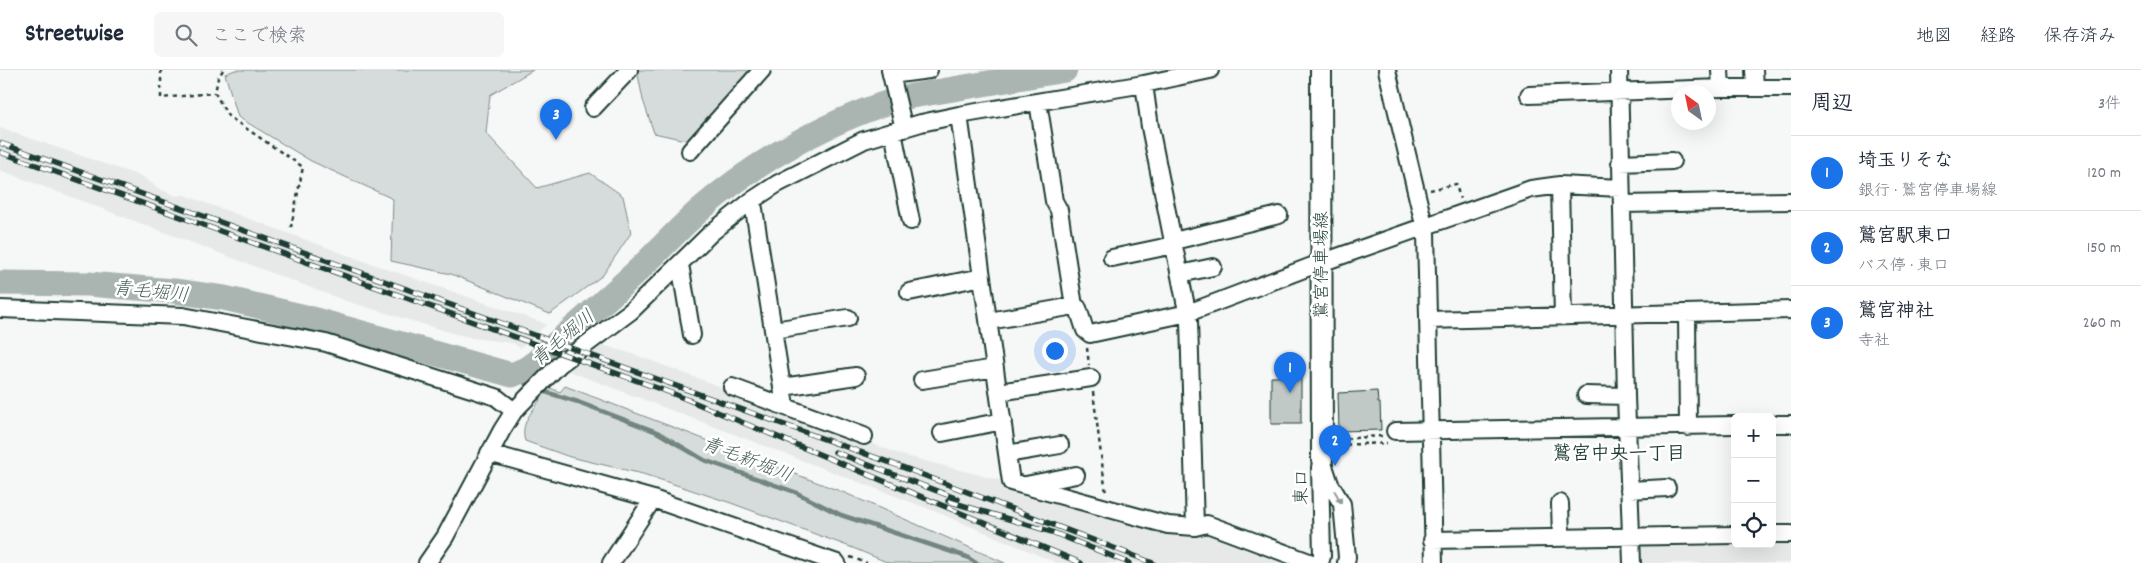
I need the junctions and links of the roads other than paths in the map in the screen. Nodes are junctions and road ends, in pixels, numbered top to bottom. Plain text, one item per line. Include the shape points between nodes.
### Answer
1 (629, 70) edge
2 (762, 70) edge
3 (929, 70) edge
4 (1210, 70) edge
5 (1321, 70) edge
6 (1387, 70) edge
7 (1619, 70) edge
8 (1720, 70) edge
9 (1754, 70) edge
10 (891, 75) edge
11 (1144, 84) junction
12 (1755, 87) junction
13 (1721, 88) junction
14 (1791, 88) edge
15 (1620, 91) junction
16 (1529, 95) dead end
17 (1038, 102) junction
18 (593, 108) dead end
19 (959, 115) junction
20 (900, 127) junction
21 (690, 151) dead end
22 (1672, 161) dead end
23 (1620, 163) junction
24 (1560, 185) junction
25 (1621, 188) junction
26 (751, 201) junction
27 (1791, 201) edge
28 (1622, 204) junction
29 (1280, 215) dead end
30 (911, 221) dead end
31 (1425, 226) junction
32 (1174, 243) junction
33 (1112, 258) dead end
34 (1320, 263) junction
35 (679, 265) junction
36 (1213, 267) dead end
37 (1180, 274) junction
38 (982, 277) junction
39 (909, 292) dead end
40 (1074, 306) junction
41 (0, 309) edge
42 (1791, 310) edge
43 (1188, 312) junction
44 (1687, 314) junction
45 (1625, 315) junction
46 (1563, 317) junction
47 (848, 318) dead end
48 (1429, 320) junction
49 (989, 321) junction
50 (774, 330) junction
51 (692, 335) dead end
52 (995, 368) junction
53 (856, 376) dead end
54 (1091, 378) road end
55 (922, 380) dead end
56 (732, 387) dead end
57 (783, 387) junction
58 (998, 392) junction
59 (1586, 395) dead end
60 (1626, 396) junction
61 (520, 406) junction
62 (785, 406) junction
63 (1002, 421) junction
64 (1776, 424) edge
65 (1791, 424) edge
66 (1731, 425) edge
67 (1627, 427) junction
68 (1688, 427) junction
69 (1432, 431) junction
70 (942, 433) dead end
71 (864, 436) dead end
72 (1391, 437) road end
73 (1060, 445) dead end
74 (1328, 452) junction
75 (489, 453) junction
76 (1007, 454) junction
77 (1076, 475) dead end
78 (1024, 486) junction
79 (1667, 488) dead end
80 (1629, 490) junction
81 (653, 499) junction
82 (1560, 503) dead end
83 (1195, 527) junction
84 (1776, 534) edge
85 (1791, 534) edge
86 (1731, 535) edge
87 (1346, 536) junction
88 (1630, 536) junction
89 (1321, 538) junction
90 (1561, 538) junction
91 (1432, 540) junction
92 (804, 557) edge
93 (426, 563) edge
94 (611, 563) edge
95 (837, 563) edge
96 (1312, 563) edge
97 (1320, 563) edge
98 (1346, 563) edge
99 (1434, 563) edge
100 (1632, 563) edge

1 - 18 street
2 - 21 street
3 - 10 street
4 - 11 street
5 - 34 main road, 鷲宮停車場線
6 - 31 street
7 - 15 street
8 - 13 street
9 - 12 street
10 - 20 street
11 - 17 street
11 - 32 street
12 - 13 street
12 - 14 street
13 - 15 street
15 - 16 street
15 - 23 street
17 - 19 street
17 - 40 street via 1054,201 1060,210
19 - 20 street
19 - 38 street
20 - 26 street via 856,144
20 - 30 street
22 - 23 street
23 - 25 street
24 - 25 street
24 - 31 street via 1531,189
24 - 46 street
25 - 28 street
26 - 35 street
26 - 50 street
27 - 28 street
28 - 45 street
29 - 32 street
31 - 34 street
31 - 48 street
32 - 33 street
32 - 37 street
34 - 43 street
34 - 74 main road, 鷲宮停車場線
35 - 51 street
35 - 61 street via 643,301 585,343
36 - 37 street
37 - 43 street
38 - 39 street
38 - 49 street
40 - 43 street via 1078,308 1086,333 1090,334
40 - 49 street
41 - 61 street via 183,316 326,342
42 - 44 street
43 - 83 street
44 - 45 street
44 - 68 street
45 - 46 street
45 - 60 street
46 - 48 street
47 - 50 street
48 - 69 street
49 - 52 street
50 - 57 street
52 - 55 street
52 - 58 street
53 - 57 street
54 - 58 street
56 - 62 street
57 - 62 street
58 - 63 street
59 - 60 street
60 - 67 street
61 - 75 street
62 - 71 street
63 - 70 street
63 - 76 street
64 - 65 street
66 - 68 street
67 - 68 street
67 - 69 street
67 - 80 street
69 - 72 street
69 - 91 street
73 - 76 street
74 -> 87 street, 東口 via 1330,484 1342,504
74 - 89 street, 東口 via 1319,470
75 - 81 street
75 - 93 street via 445,537
76 - 78 street via 1011,482
77 - 78 street
78 - 83 street via 1168,525
79 - 80 street
80 - 88 street
81 - 92 street
81 - 94 street
82 - 90 street
83 - 96 street via 1207,524
84 - 85 street
86 - 88 street
87 - 89 street via 1340,546 1331,548
87 - 98 street, 東口
88 - 90 street
88 - 100 street
89 - 97 street, 東口
90 - 91 street
91 - 99 street
92 - 95 street

